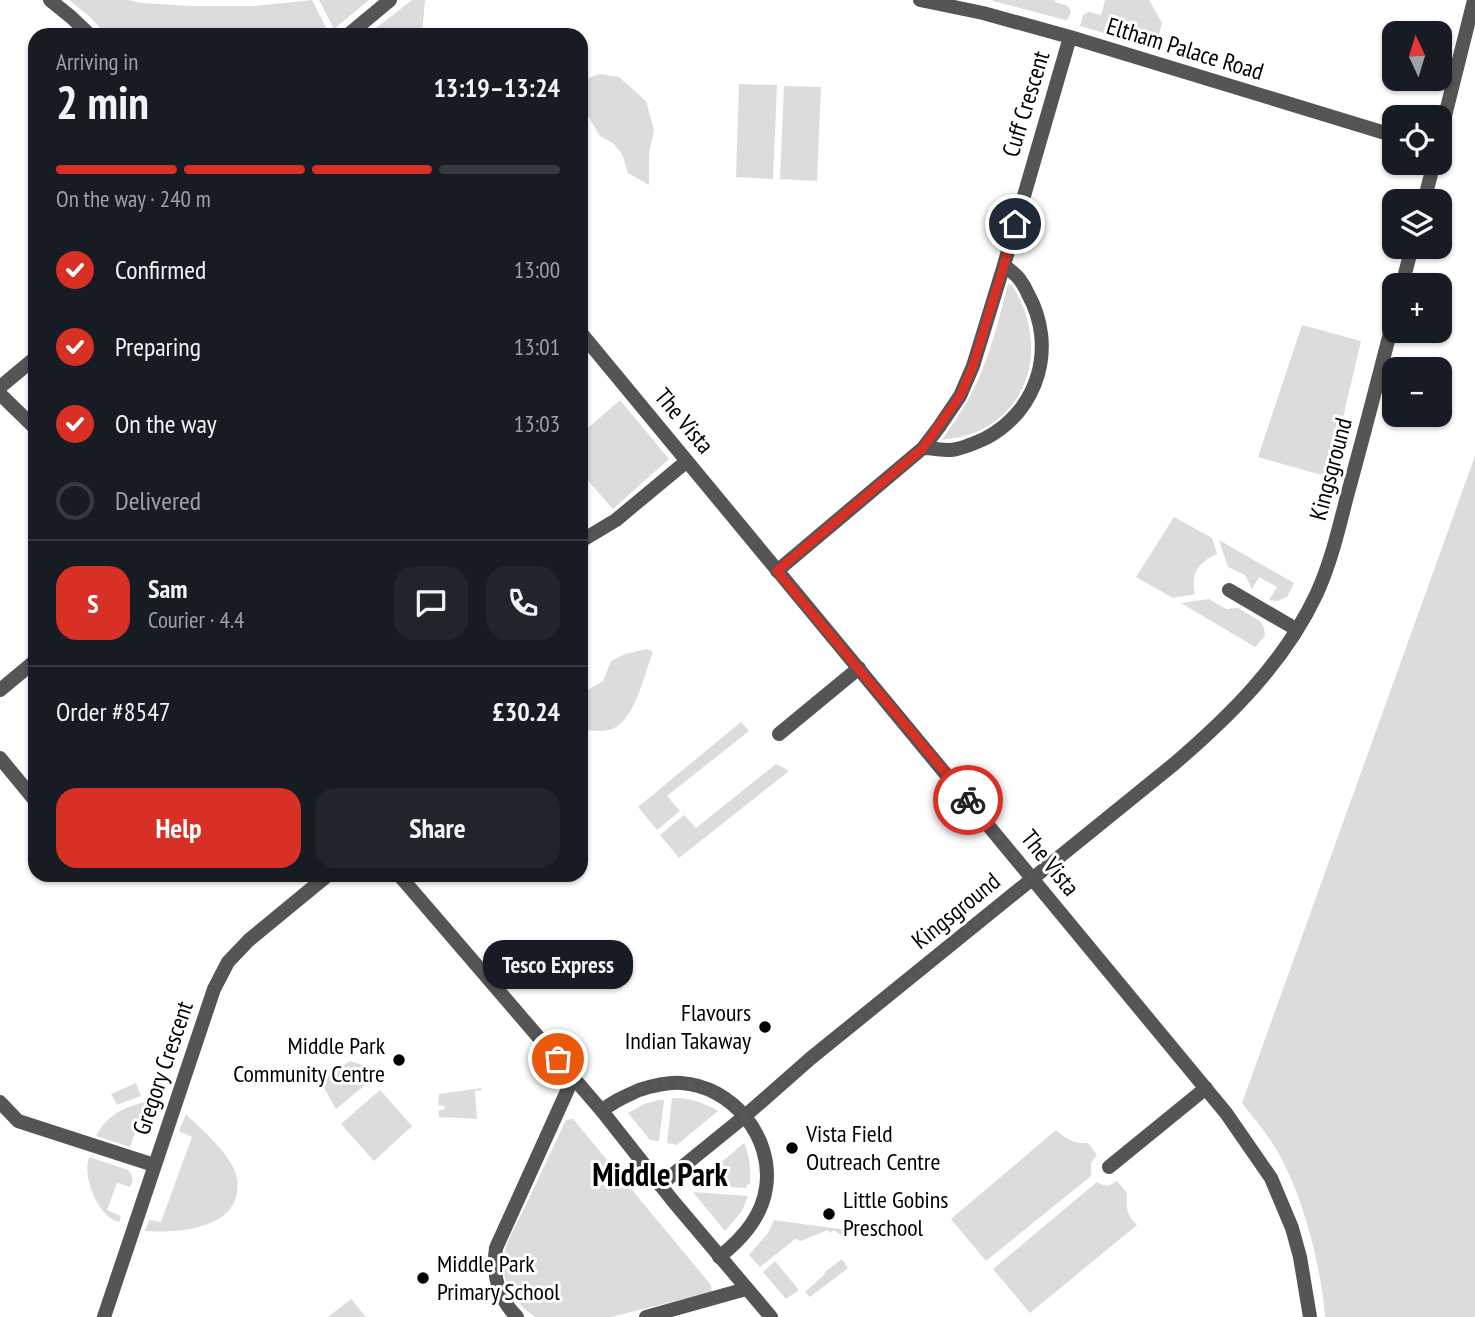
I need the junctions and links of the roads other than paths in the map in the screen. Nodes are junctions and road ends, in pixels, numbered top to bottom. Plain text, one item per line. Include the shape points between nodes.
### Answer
1 (50, 0) edge
2 (390, 0) edge
3 (920, 0) edge
4 (1474, 0) edge
5 (82, 28) edge
6 (356, 28) edge
7 (1070, 37) junction
8 (1448, 105) edge
9 (1382, 132) edge
10 (1004, 265) junction
11 (588, 341) edge
12 (1387, 343) edge
13 (28, 364) edge
14 (0, 387) edge
15 (0, 394) edge
16 (28, 421) edge
17 (923, 448) junction
18 (687, 461) junction
19 (588, 537) edge
20 (777, 571) junction
21 (1229, 590) dead end
22 (1296, 629) junction
23 (28, 667) edge
24 (859, 668) junction
25 (0, 690) edge
26 (779, 734) dead end
27 (0, 758) edge
28 (28, 792) edge
29 (1033, 878) junction
30 (319, 882) edge
31 (405, 882) edge
32 (573, 1079) junction
33 (1206, 1088) junction
34 (0, 1102) edge
35 (602, 1111) junction
36 (744, 1116) junction
37 (154, 1165) junction
38 (1109, 1167) dead end
39 (660, 1185) junction
40 (719, 1257) junction
41 (746, 1289) junction
42 (104, 1317) edge
43 (517, 1317) edge
44 (646, 1317) edge
45 (771, 1317) edge
46 (1310, 1317) edge

1 - 5 street
2 - 6 street
3 - 7 street, Eltham Palace Road
4 - 8 street
7 - 9 street, Eltham Palace Road
7 - 10 street, Cuff Crescent
10 - 17 street, Cuff Crescent via 960,396
10 - 17 street via 1020,279 1042,332 1042,362 1035,387 999,430 951,450
11 - 18 street, The Vista
12 - 22 street, Kingsground via 1334,544 1317,592
13 - 14 street
15 - 16 street
17 - 20 street, Cuff Crescent
18 - 19 street
18 - 20 street, The Vista
20 - 24 street, The Vista
21 - 22 street
22 - 29 street, Kingsground via 1274,663 1210,733
23 - 25 street
24 - 26 street
24 - 29 street, The Vista
27 - 28 street
29 - 33 street, The Vista
29 - 36 street, Kingsground
30 - 37 street, Gregory Crescent via 228,962 214,989
31 - 32 street
32 - 35 street
32 - 43 street via 496,1248 497,1281 503,1300
33 - 38 street
33 - 46 street, The Vista via 1271,1178 1300,1256
34 - 37 street via 18,1121
35 - 36 street via 647,1087 681,1083 714,1092
35 - 39 street
36 - 39 street, Kingsground
36 - 40 street via 763,1151 766,1189 754,1220
37 - 42 street, Gregory Crescent
39 - 40 street
40 - 41 street
41 - 44 street
41 - 45 street

